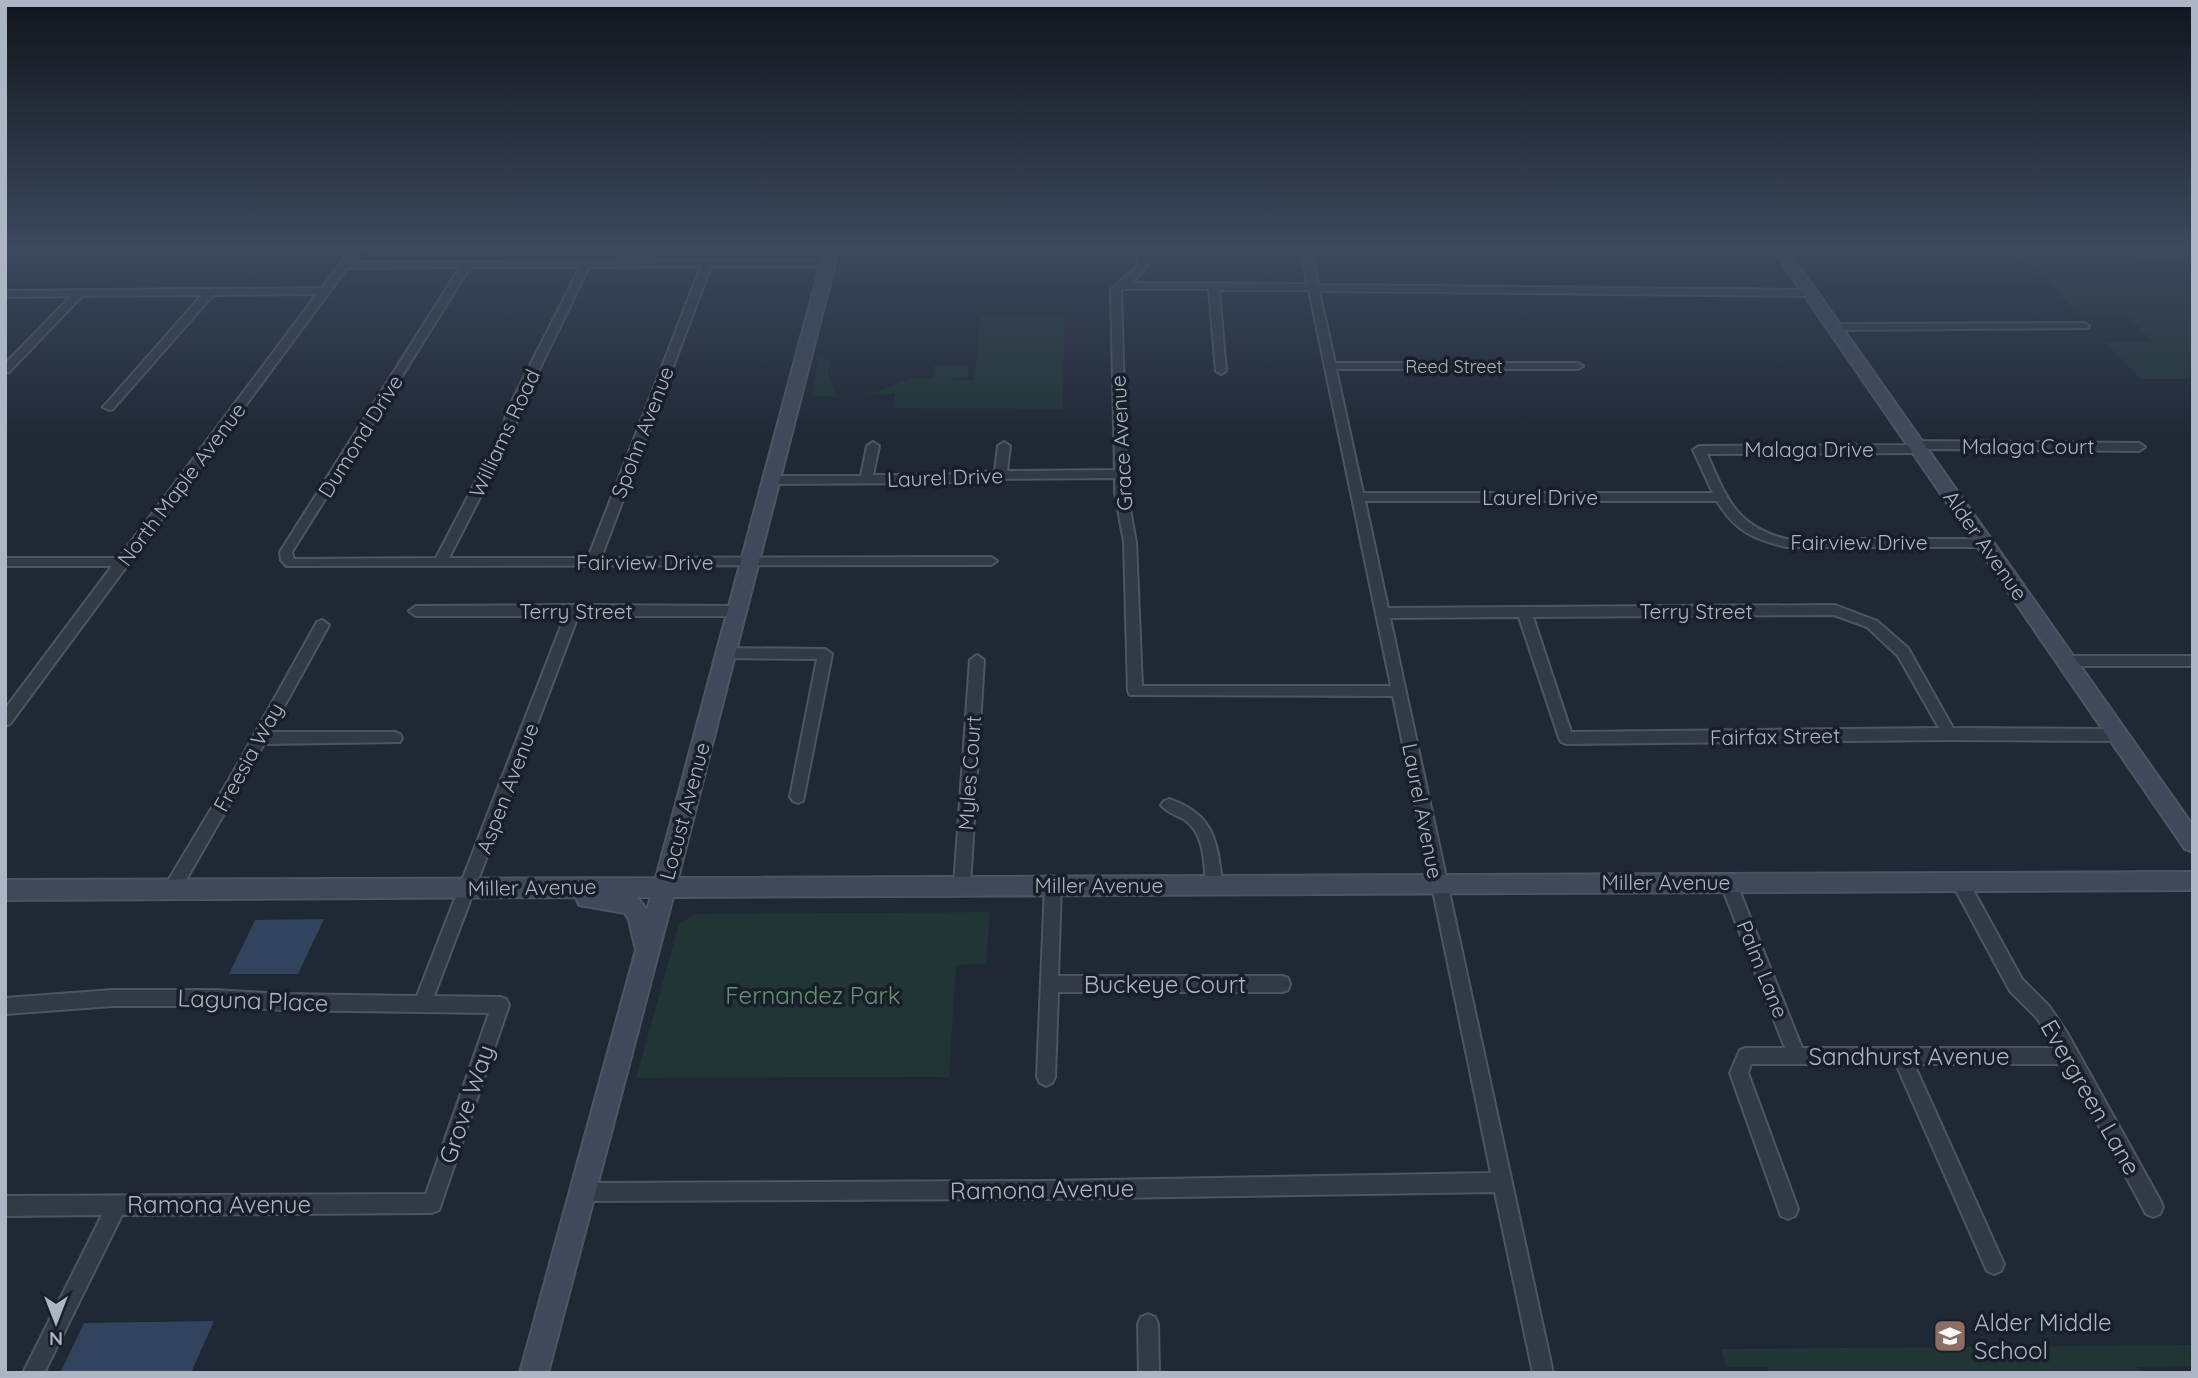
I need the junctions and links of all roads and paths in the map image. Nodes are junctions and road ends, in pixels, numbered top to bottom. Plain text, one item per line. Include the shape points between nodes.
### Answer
1 (61, 312) edge
2 (192, 312) edge
3 (309, 312) edge
4 (437, 312) edge
5 (562, 312) edge
6 (688, 312) edge
7 (815, 312) edge
8 (1116, 312) edge
9 (1216, 312) edge
10 (1319, 312) edge
11 (1824, 312) edge
12 (2084, 326) dead end
13 (1834, 327) junction
14 (7, 365) edge
15 (1330, 366) junction
16 (1578, 366) dead end
17 (1221, 371) dead end
18 (108, 407) dead end
19 (873, 446) dead end
20 (1004, 446) dead end
21 (1918, 447) junction
22 (2139, 447) dead end
23 (1699, 450) joint
24 (1120, 474) junction
25 (1001, 475) junction
26 (866, 479) junction
27 (770, 480) junction
28 (1357, 497) junction
29 (1722, 497) junction
30 (1984, 543) junction
31 (5, 562) edge
32 (124, 562) junction
33 (593, 562) junction
34 (748, 562) junction
35 (990, 562) dead end
36 (440, 563) junction
37 (299, 564) joint
38 (574, 610) junction
39 (416, 611) dead end
40 (737, 611) junction
41 (1524, 611) junction
42 (1382, 613) junction
43 (322, 625) dead end
44 (726, 653) junction
45 (977, 660) dead end
46 (2067, 661) junction
47 (2193, 661) edge
48 (1399, 691) junction
49 (5, 720) edge
50 (1949, 734) junction
51 (2118, 735) junction
52 (260, 738) junction
53 (396, 738) dead end
54 (798, 797) dead end
55 (1169, 805) dead end
56 (2193, 843) edge
57 (2193, 881) edge
58 (1438, 882) junction
59 (1728, 882) junction
60 (1960, 882) junction
61 (1214, 884) junction
62 (962, 885) junction
63 (665, 886) junction
64 (1053, 886) junction
65 (468, 887) junction
66 (507, 887) junction
67 (172, 889) junction
68 (5, 890) edge
69 (646, 954) junction
70 (1049, 984) junction
71 (1282, 984) dead end
72 (422, 1004) junction
73 (500, 1005) joint
74 (5, 1006) edge
75 (1797, 1056) junction
76 (1901, 1056) junction
77 (2071, 1056) junction
78 (1046, 1077) dead end
79 (1502, 1182) junction
80 (582, 1192) junction
81 (432, 1203) joint
82 (117, 1205) junction
83 (5, 1206) edge
84 (2153, 1207) dead end
85 (1788, 1209) dead end
86 (1994, 1264) dead end
87 (1148, 1324) dead end
88 (33, 1373) edge
89 (534, 1373) edge
90 (1149, 1373) edge
91 (1543, 1373) edge

1 - 14 street
2 - 18 street
3 - 32 street, North Maple Avenue
4 - 37 street, Dumond Drive via 286,552 287,560
5 - 36 street, Williams Road
6 - 33 street, Spohn Avenue
7 - 27 street, Locust Avenue
8 - 24 street, Grace Avenue
9 - 17 street
10 - 15 street, Laurel Avenue
11 - 13 street, Alder Avenue
12 - 13 street
13 - 21 street, Alder Avenue
15 - 16 street, Reed Street
15 - 28 street, Laurel Avenue
19 - 26 street
20 - 25 street
21 - 22 street, Malaga Court
21 - 23 street, Malaga Drive
21 - 30 street, Alder Avenue
23 - 29 street, Fairview Drive
24 - 25 street, Laurel Drive
24 - 48 street, Grace Avenue via 1130,542 1135,691
25 - 26 street, Laurel Drive
26 - 27 street, Laurel Drive
27 - 34 street, Locust Avenue
28 - 29 street, Laurel Drive
28 - 42 street, Laurel Avenue
29 - 30 street, Fairview Drive via 1733,519 1754,534 1786,543
30 - 46 street, Alder Avenue
31 - 32 street
32 - 49 street, North Maple Avenue
33 - 34 street, Fairview Drive
33 - 36 street, Fairview Drive
34 - 35 street, Fairview Drive
34 - 40 street, Locust Avenue
36 - 37 street, Fairview Drive
38 - 39 street, Terry Street
38 - 40 street, Terry Street
38 - 65 street, Aspen Avenue
40 - 44 street, Locust Avenue
41 - 42 street, Terry Street
41 - 50 street, Terry Street via 1835,610 1872,624 1903,652
41 - 50 street, Fairfax Street via 1566,738
42 - 48 street, Laurel Avenue
43 - 52 street, Freesia Way
44 - 54 street via 825,654
44 - 63 street, Locust Avenue
45 - 62 street, Myles Court
46 - 47 street
46 - 51 street, Alder Avenue
48 - 58 street, Laurel Avenue
50 - 51 street, Fairfax Street
51 - 56 street, Alder Avenue
52 - 53 street
52 - 67 street, Freesia Way
55 - 61 street via 1195,819 1205,835
57 - 60 street, Miller Avenue
58 - 59 street, Miller Avenue
58 - 61 street, Miller Avenue
58 - 79 street, Laurel Avenue
59 - 60 street, Miller Avenue
59 - 75 street, Palm Lane
60 - 77 street, Evergreen Lane via 2016,985 2043,1012
61 - 64 street, Miller Avenue
62 - 63 street, Miller Avenue
62 - 64 street, Miller Avenue
63 - 66 street, Miller Avenue
63 - 69 street, Locust Avenue
64 - 70 street
65 - 66 street, Miller Avenue
65 - 67 street, Miller Avenue
65 - 72 street, Aspen Avenue
66 - 69 street via 562,898 626,902 640,918
67 - 68 street, Miller Avenue
69 - 80 street, Locust Avenue
70 - 71 street, Buckeye Court
70 - 78 street
72 - 73 street, Laguna Place
72 - 74 street, Laguna Place via 151,998
73 - 81 street, Grove Way
75 - 76 street, Sandhurst Avenue
75 - 85 street, Sandhurst Avenue via 1746,1056 1739,1073
76 - 77 street, Sandhurst Avenue
76 - 86 street
77 - 84 street, Evergreen Lane
79 - 80 street, Ramona Avenue
79 - 91 street, Laurel Avenue
80 - 89 street, Locust Avenue
81 - 82 street, Ramona Avenue
82 - 83 street, Ramona Avenue
82 - 88 street
87 - 90 street

